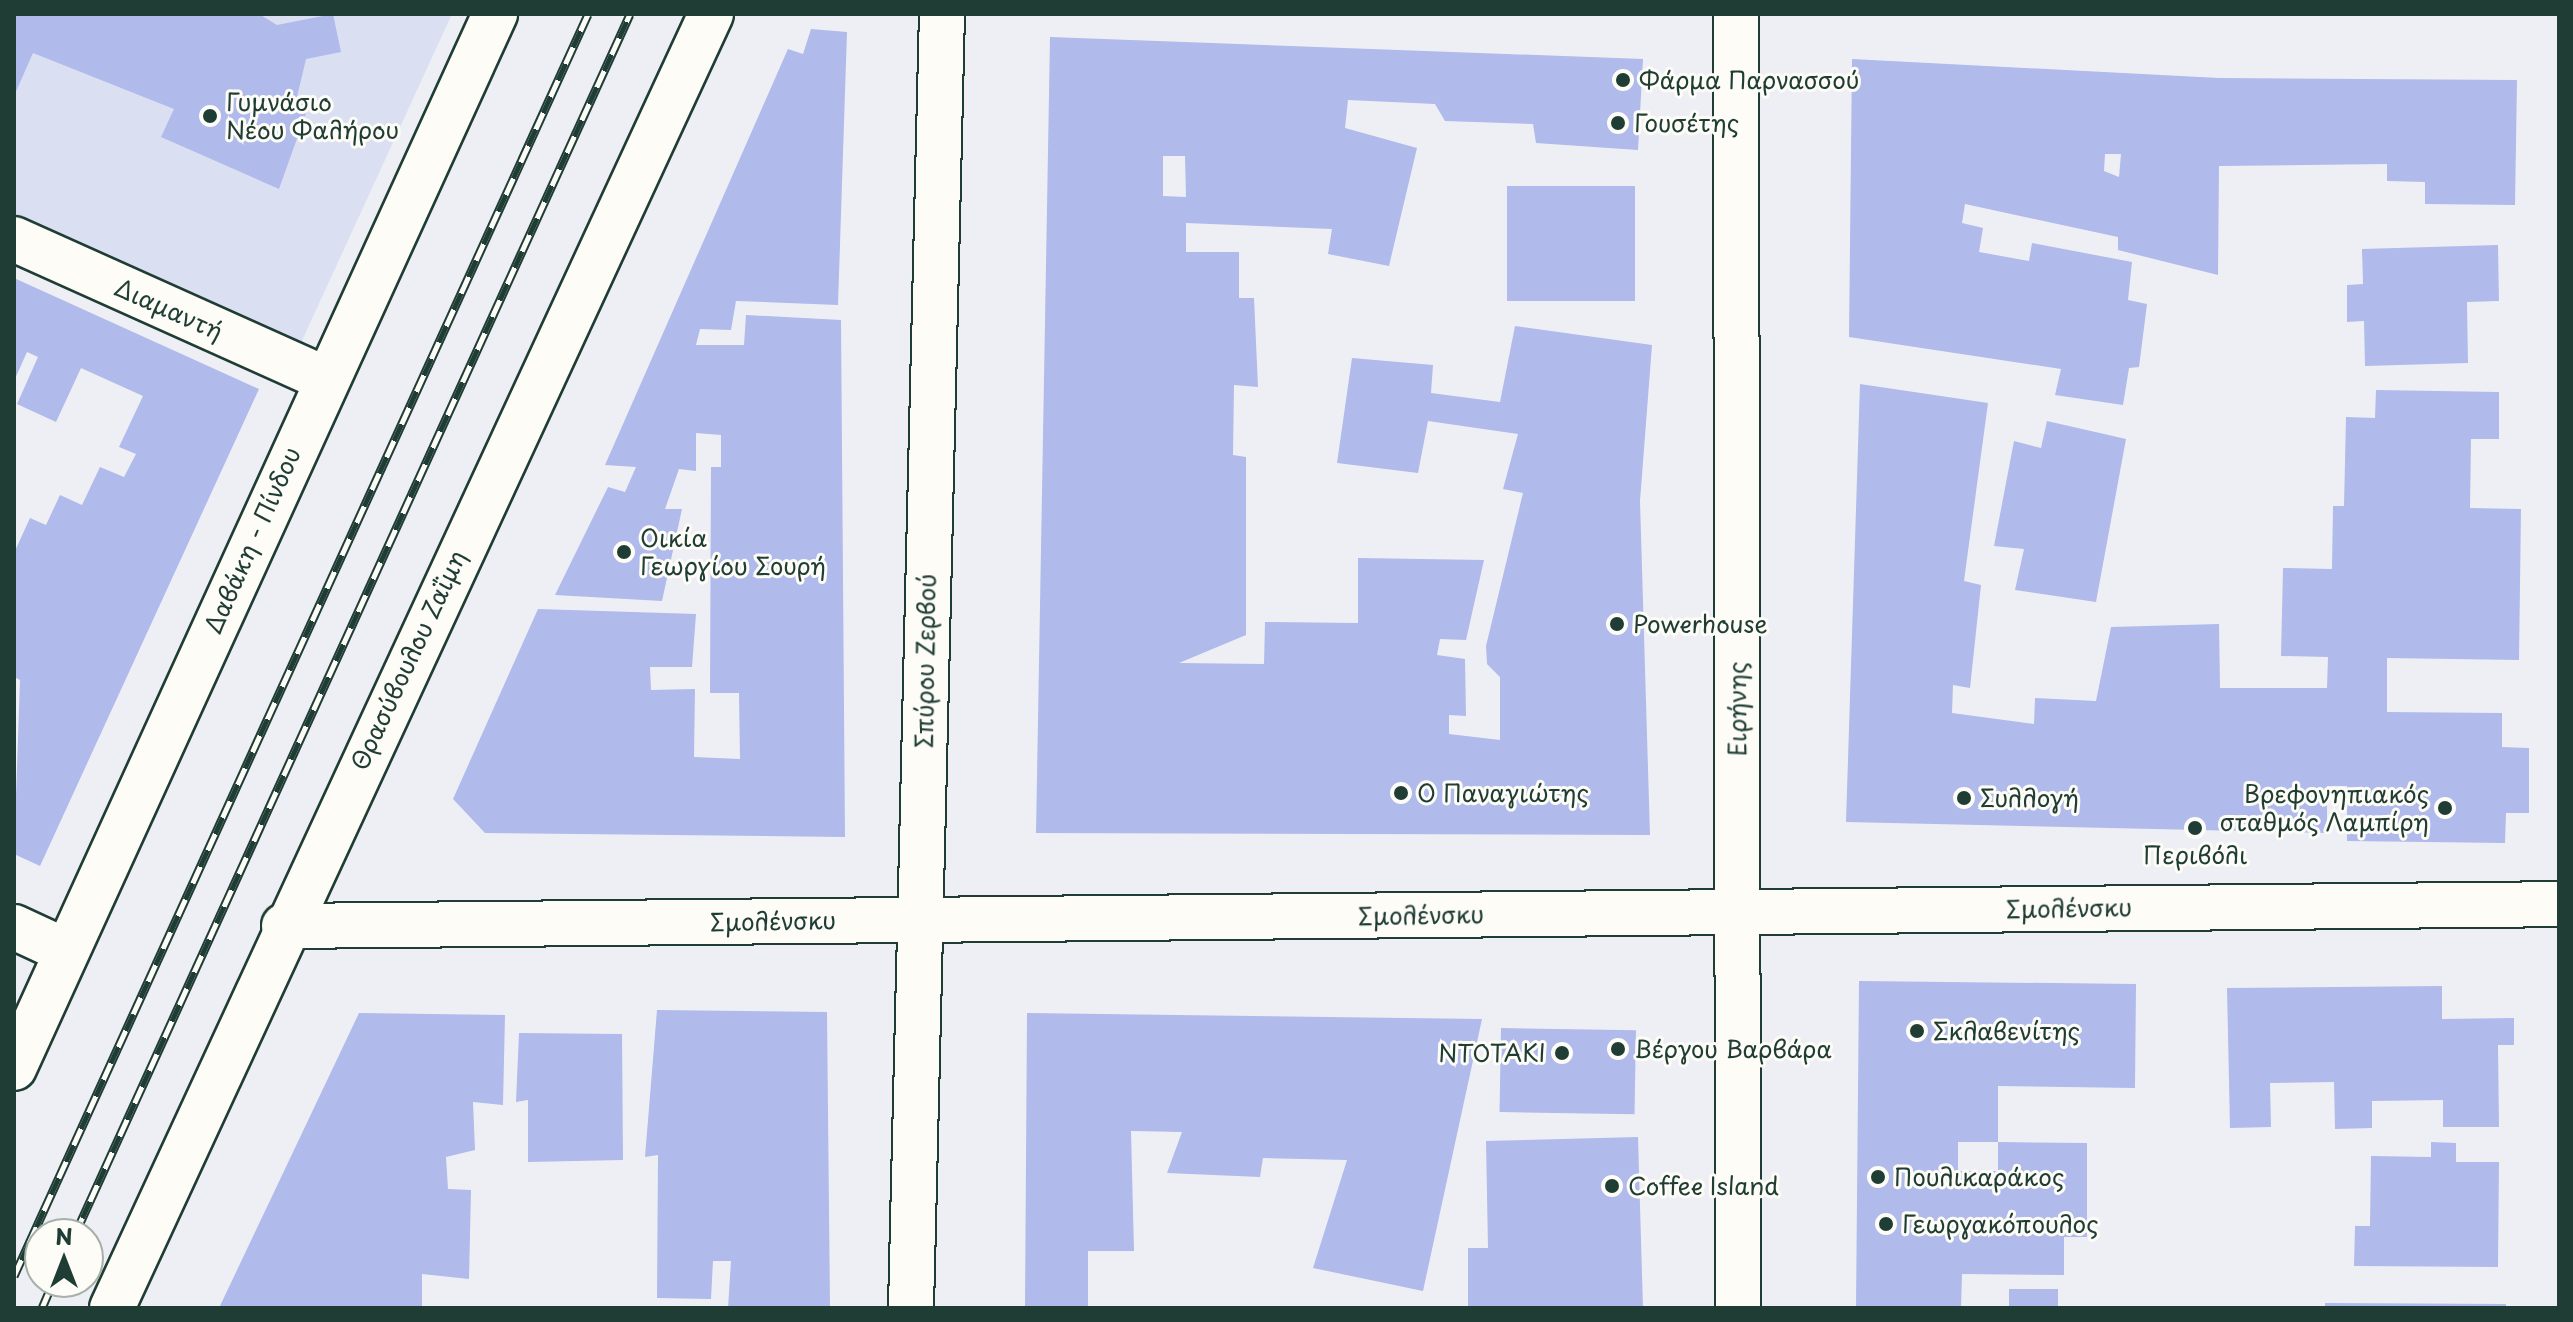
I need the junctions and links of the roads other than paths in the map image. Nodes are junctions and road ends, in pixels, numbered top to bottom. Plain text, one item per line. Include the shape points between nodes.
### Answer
1 (495, 14) edge
2 (711, 14) edge
3 (942, 14) edge
4 (1736, 14) edge
5 (14, 239) edge
6 (324, 378) junction
7 (2559, 904) edge
8 (1738, 912) junction
9 (918, 920) junction
10 (284, 926) junction
11 (14, 927) edge
12 (66, 951) junction
13 (14, 1068) edge
14 (112, 1308) edge
15 (911, 1308) edge
16 (1738, 1308) edge

1 - 6 street, Δαβάκη - Πίνδου
2 - 10 street, Θρασύβουλου Ζαΐμη
3 - 9 street, Σπύρου Ζερβού
4 - 8 street, Ειρήνης
5 - 6 street, Διαμαντή
6 - 12 street, Δαβάκη - Πίνδου
7 - 8 street, Σμολένσκυ
8 - 9 street, Σμολένσκυ
8 - 16 street, Ειρήνης
9 - 10 street, Σμολένσκυ
9 - 15 street, Σπύρου Ζερβού
10 - 14 street, Θρασύβουλου Ζαΐμη
11 - 12 street
12 - 13 street, Δαβάκη - Πίνδου

